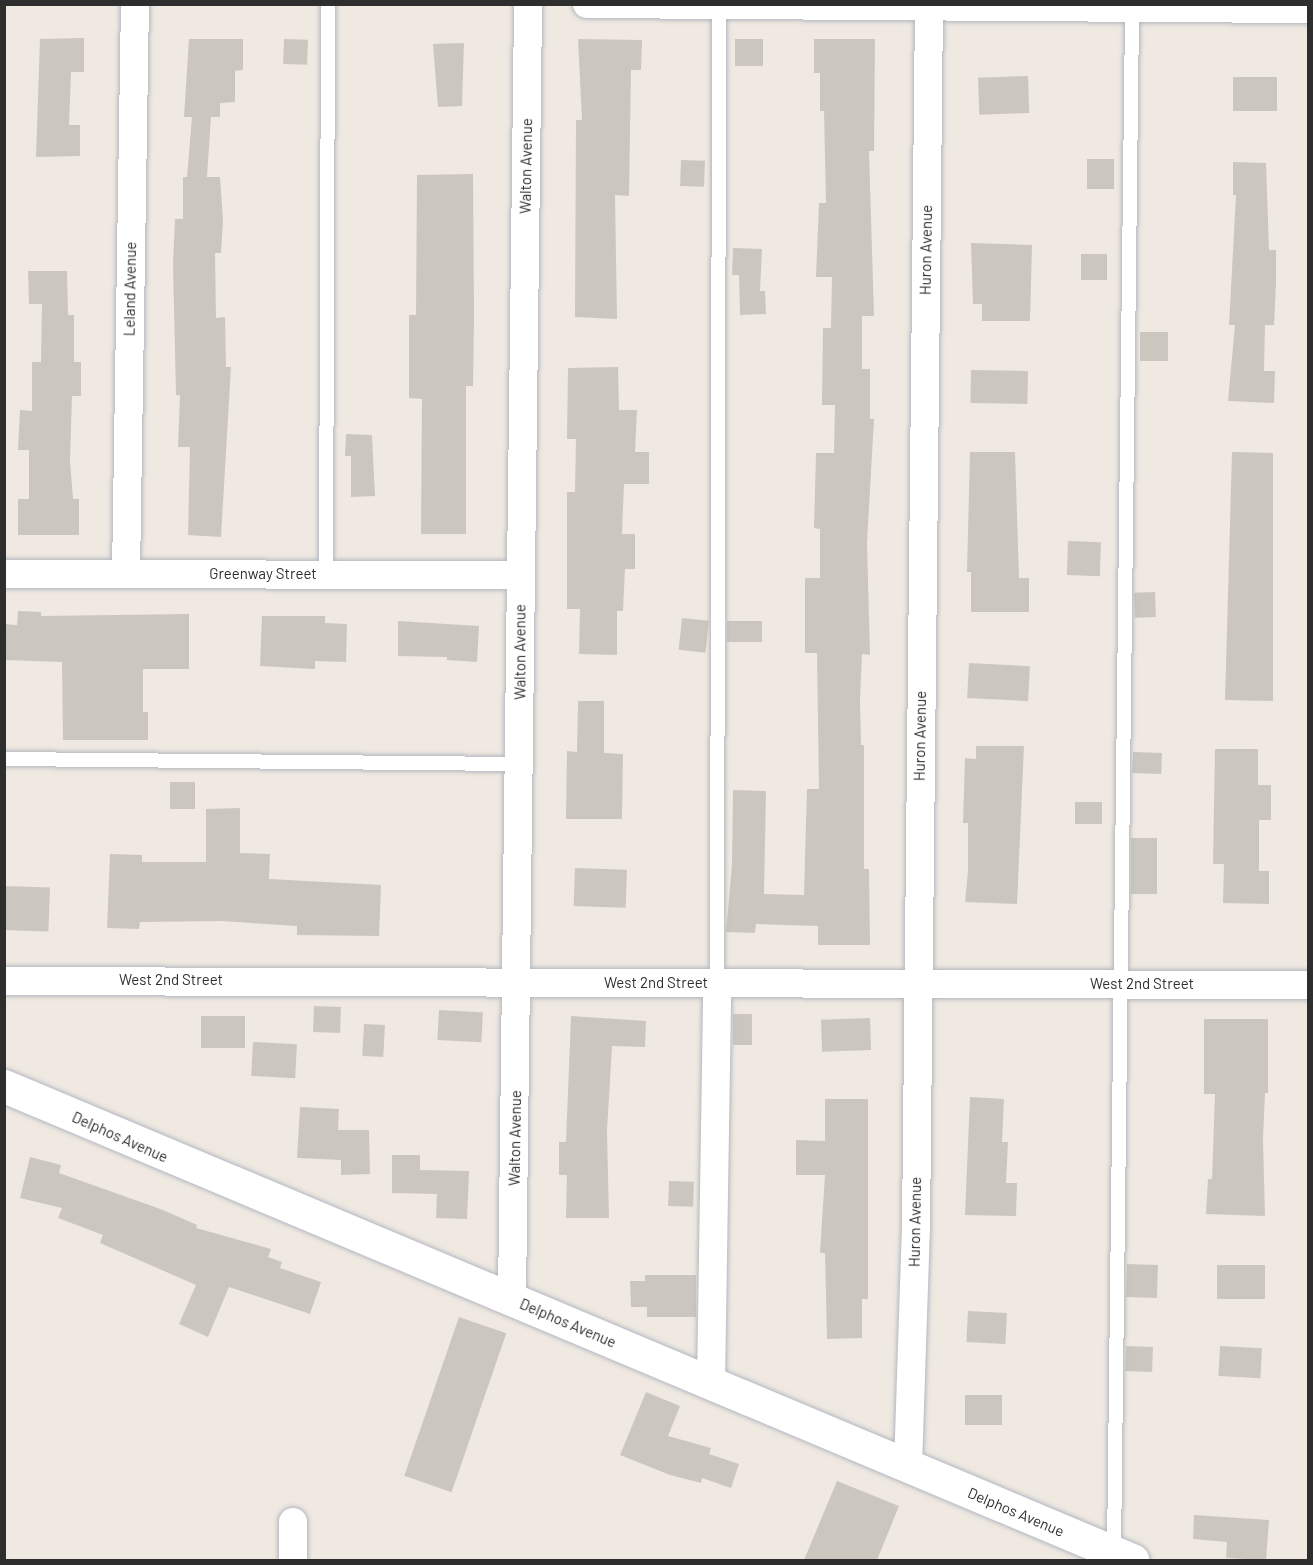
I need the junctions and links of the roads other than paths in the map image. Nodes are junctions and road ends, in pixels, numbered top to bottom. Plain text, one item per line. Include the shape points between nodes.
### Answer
1 (135, 4) edge
2 (328, 4) edge
3 (528, 4) edge
4 (587, 4) edge
5 (719, 5) edge
6 (929, 5) edge
7 (1132, 7) edge
8 (1308, 9) edge
9 (4, 574) edge
10 (126, 574) junction
11 (326, 575) junction
12 (521, 576) junction
13 (4, 759) edge
14 (520, 764) junction
15 (4, 981) edge
16 (518, 982) junction
17 (717, 983) junction
18 (917, 984) junction
19 (1122, 984) junction
20 (1308, 985) edge
21 (4, 1086) edge
22 (512, 1299) junction
23 (711, 1384) junction
24 (908, 1467) junction
25 (293, 1522) dead end
26 (1123, 1557) edge
27 (292, 1560) edge

1 - 10 street, Leland Avenue
2 - 11 lane
3 - 12 street, Walton Avenue
4 - 5 street
5 - 6 street
5 - 17 lane
6 - 7 street
6 - 18 street, Huron Avenue
7 - 8 street
7 - 19 lane
9 - 10 street, Greenway Street
10 - 11 street, Greenway Street
11 - 12 street, Greenway Street
12 - 14 street, Walton Avenue
13 - 14 lane
14 - 16 street, Walton Avenue
15 - 16 street, West 2nd Street
16 - 17 street, West 2nd Street
16 - 22 street, Walton Avenue
17 - 18 street, West 2nd Street
17 - 23 street
18 - 19 street, West 2nd Street
18 - 24 street, Huron Avenue via 916,1227
19 - 20 street, West 2nd Street
19 - 26 lane
21 - 22 street, Delphos Avenue via 163,1156
22 - 23 street, Delphos Avenue
23 - 24 street, Delphos Avenue
24 - 26 street, Delphos Avenue
25 - 27 street

